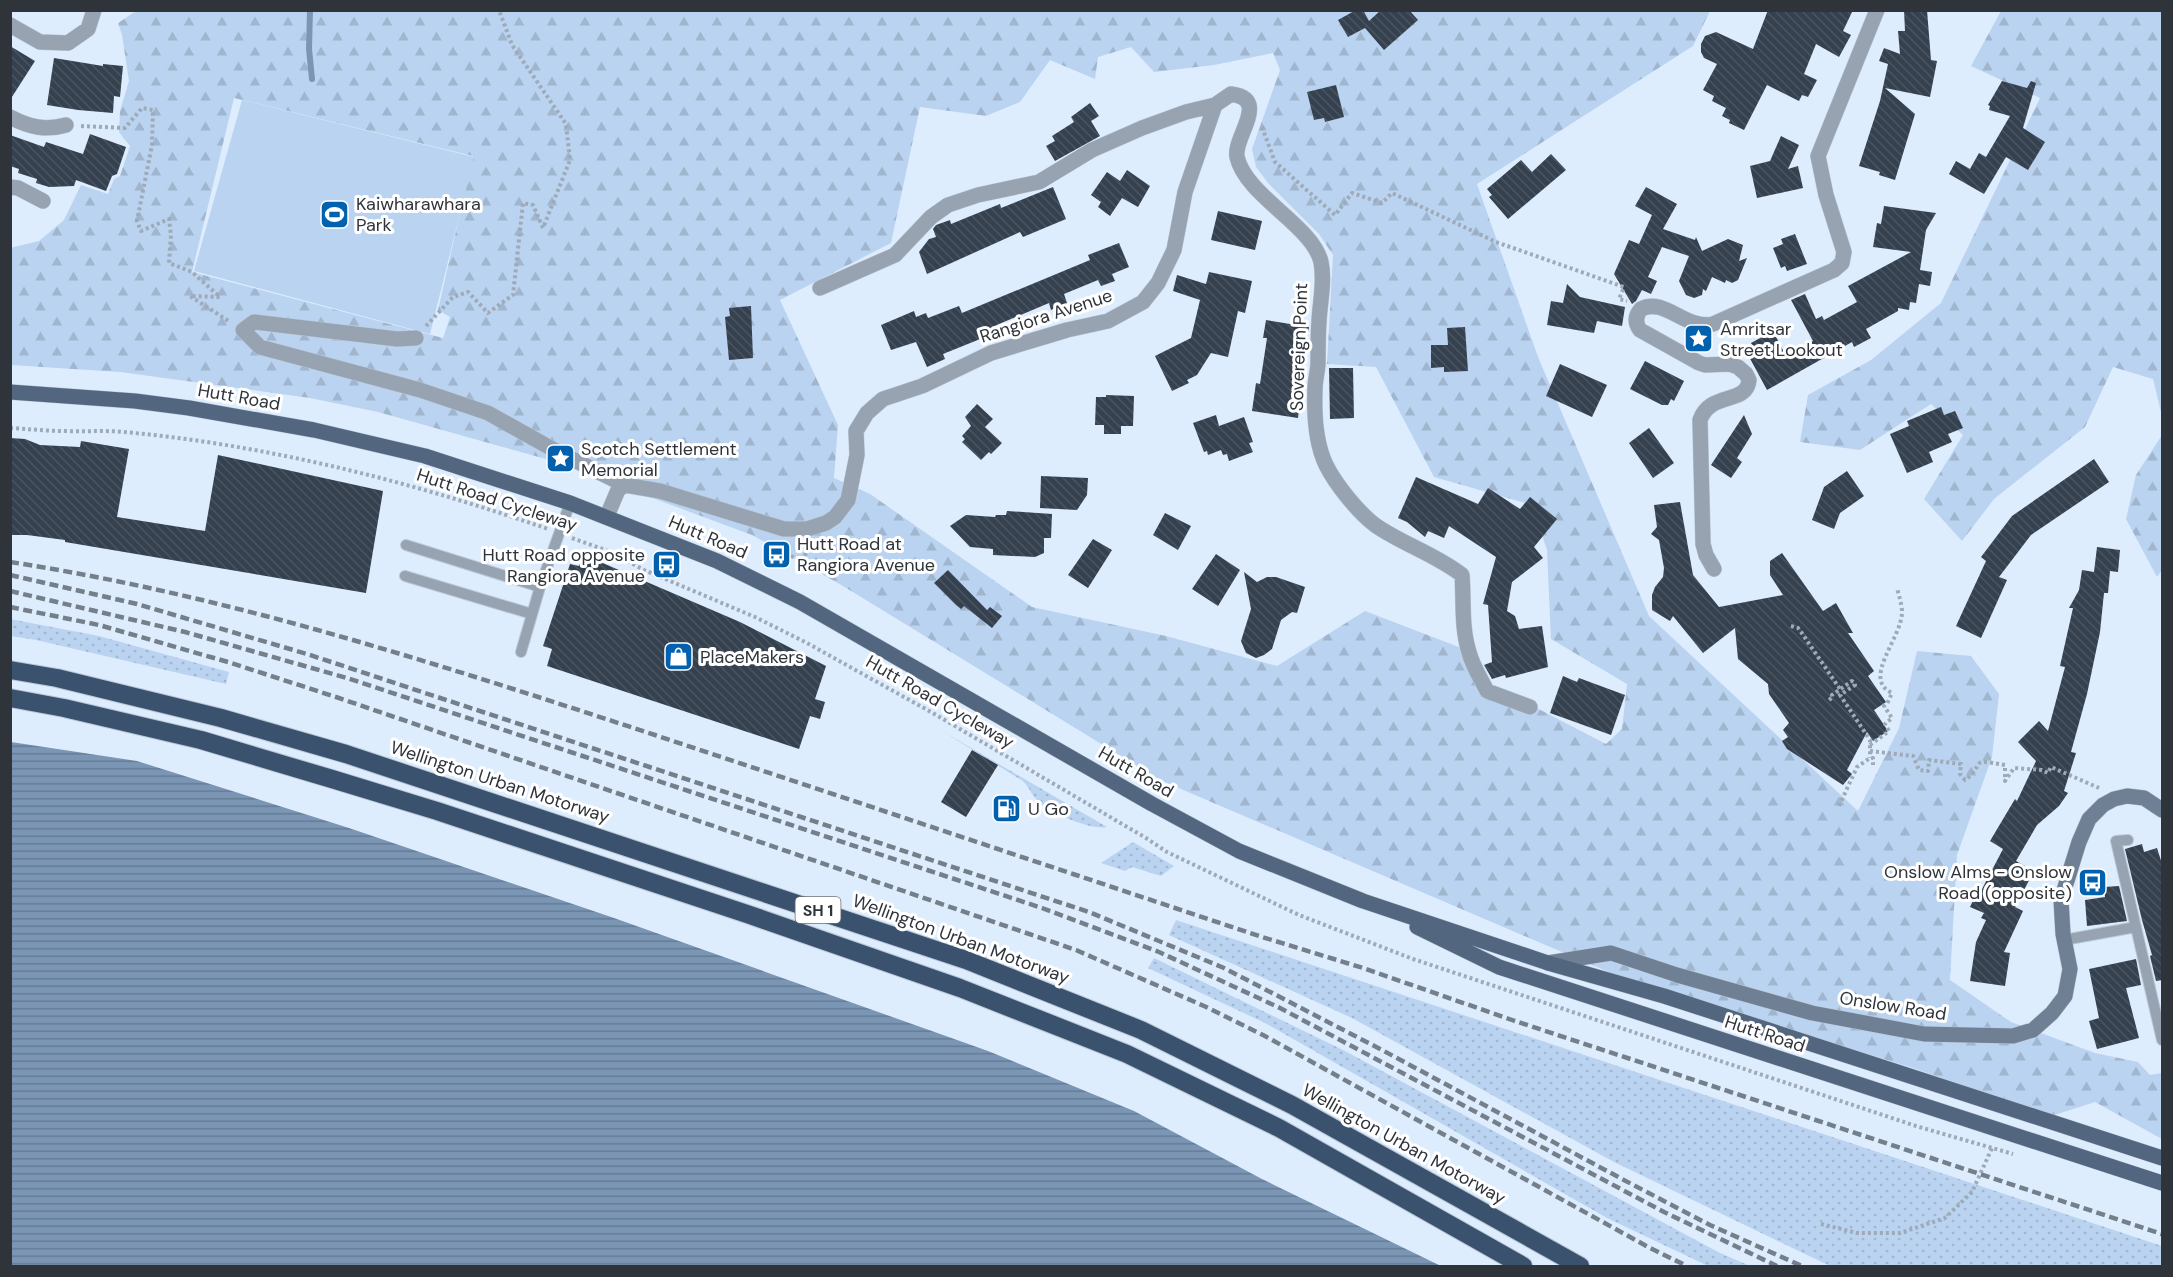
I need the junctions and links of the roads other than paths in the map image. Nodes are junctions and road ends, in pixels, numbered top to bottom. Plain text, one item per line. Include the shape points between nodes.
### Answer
1 (94, 10) edge
2 (1877, 10) edge
3 (10, 25) edge
4 (1215, 105) junction
5 (10, 117) edge
6 (66, 125) road end
7 (10, 187) edge
8 (43, 201) dead end
9 (820, 288) dead end
10 (416, 338) road end
11 (10, 392) edge
12 (625, 486) junction
13 (570, 503) junction
14 (607, 516) junction
15 (406, 545) dead end
16 (1714, 569) dead end
17 (405, 576) dead end
18 (540, 587) junction
19 (532, 614) junction
20 (521, 652) dead end
21 (10, 670) edge
22 (10, 698) edge
23 (1530, 706) dead end
24 (2163, 810) edge
25 (2128, 840) dead end
26 (1363, 901) junction
27 (2136, 927) junction
28 (2064, 940) junction
29 (1548, 963) junction
30 (1652, 1018) junction
31 (2163, 1040) edge
32 (2163, 1158) edge
33 (2163, 1183) edge
34 (1522, 1266) edge
35 (1580, 1266) edge

1 - 3 street via 88,29 68,43 40,42
2 - 16 street via 1818,156 1842,243 1842,263 1713,324 1696,325 1655,306 1645,307 1636,317 1637,326 1646,334 1688,359 1705,366 1738,367 1749,380 1746,390 1710,405 1700,420 1702,544
4 - 9 street via 1142,128 1092,150 1039,182 948,205 895,255
4 - 12 street, Rangiora Avenue via 1185,192 1174,250 1158,283 1143,302 1108,321 991,353 922,386 884,399 867,412 856,431 857,455 848,500 826,523 807,529 784,529 660,491
4 - 23 street, Sovereign Point via 1231,94 1248,102 1247,124 1237,146 1244,174 1314,246 1321,263 1315,390 1317,431 1327,466 1346,495 1374,524 1462,575 1469,652 1487,691
5 - 6 street via 36,127
7 - 8 street
10 - 12 street, Rangiora Avenue via 254,322 243,330 260,346 488,413
11 - 13 main road, Hutt Road via 135,401 314,430 436,460
12 - 14 street via 618,490
13 - 14 main road, Hutt Road
13 - 18 lane
14 - 26 main road, Hutt Road via 717,561 800,602 1152,804 1239,850
15 - 18 lane
17 - 19 lane
18 - 19 lane
19 - 20 lane
21 - 35 highway, Wellington Urban Motorway / SH 1 via 221,718 346,754 966,960 1141,1030 1292,1105
22 - 34 highway, SH 1 via 201,740 343,782 739,911 960,988 1127,1054 1280,1128
24 - 28 main road, Onslow Road via 2133,796 2119,798 2098,809 2089,819 2061,900
25 - 27 lane via 2116,841
26 - 29 main road, Hutt Road
26 - 30 main road, Hutt Road via 1499,967
27 - 28 lane
27 - 31 lane
28 - 29 main road, Onslow Road via 2070,969 2065,996 2033,1030 2013,1036 1924,1035 1812,1013 1611,953
29 - 30 main road
29 - 32 main road, Hutt Road via 1664,996
30 - 33 main road, Hutt Road

